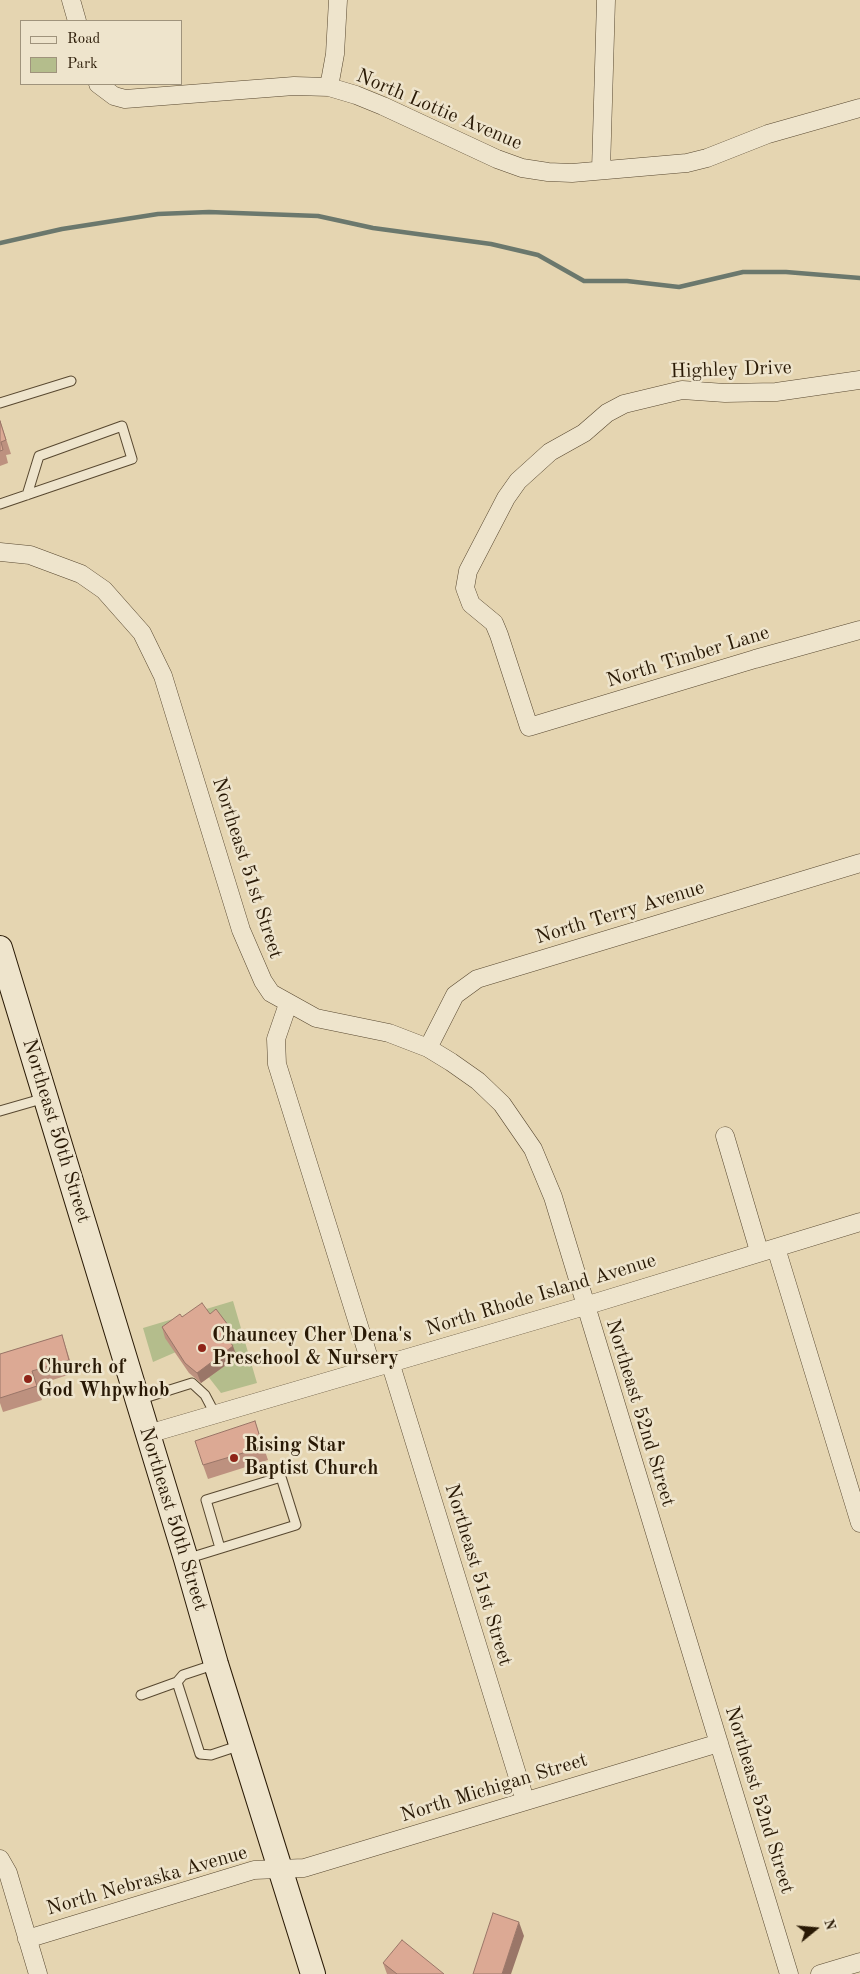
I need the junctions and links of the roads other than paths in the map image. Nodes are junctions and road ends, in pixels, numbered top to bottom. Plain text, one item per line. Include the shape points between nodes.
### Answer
1 (71, 0) edge
2 (338, 0) edge
3 (606, 0) edge
4 (77, 20) edge
5 (99, 85) edge
6 (329, 87) junction
7 (860, 108) edge
8 (601, 170) junction
9 (71, 380) dead end
10 (860, 380) edge
11 (0, 403) edge
12 (27, 495) junction
13 (0, 504) edge
14 (0, 512) edge
15 (0, 552) edge
16 (860, 630) edge
17 (529, 727) joint
18 (860, 863) edge
19 (0, 948) edge
20 (6, 987) edge
21 (288, 1004) junction
22 (428, 1048) junction
23 (46, 1098) junction
24 (0, 1111) edge
25 (725, 1136) dead end
26 (860, 1222) edge
27 (768, 1250) junction
28 (585, 1306) junction
29 (390, 1362) junction
30 (372, 1368) junction
31 (138, 1400) junction
32 (215, 1414) junction
33 (148, 1434) junction
34 (860, 1523) edge
35 (220, 1548) junction
36 (186, 1559) junction
37 (216, 1664) junction
38 (178, 1682) junction
39 (140, 1694) dead end
40 (719, 1743) junction
41 (242, 1745) junction
42 (525, 1800) junction
43 (0, 1859) edge
44 (281, 1869) junction
45 (27, 1939) junction
46 (860, 1962) edge
47 (38, 1974) edge
48 (313, 1974) edge
49 (789, 1974) edge
50 (820, 1974) edge

1 - 4 street
2 - 6 street via 335,54
3 - 8 street
5 - 6 street, North Lottie Avenue via 114,96 138,99 294,86
6 - 8 street, North Lottie Avenue via 356,95 522,168 572,173
7 - 8 street, North Lottie Avenue via 768,134 687,163
9 - 11 lane
10 - 17 street, Highley Drive via 776,392 682,390 639,399 607,413 584,433 550,452 518,481 468,571 465,588 471,604 494,623
12 - 12 lane via 132,459 122,426 39,456
12 - 13 lane
13 - 14 lane
15 - 21 street, Northeast 51st Street via 30,555 81,574 104,590 142,633 163,676 241,930 263,982 271,993
16 - 17 street, North Timber Lane
18 - 22 street, North Terry Avenue via 477,978 455,995
19 - 20 street, Northeast 50th Street
20 - 23 street, Northeast 50th Street
21 - 22 street, Northeast 52nd Street via 316,1018 383,1032
21 - 30 street via 276,1039 278,1064
22 - 28 street, Northeast 52nd Street via 478,1081 502,1104 533,1149 553,1197
23 - 24 lane
23 - 31 street, Northeast 50th Street
25 - 27 street
26 - 27 street, North Rhode Island Avenue
27 - 28 street, North Rhode Island Avenue
27 - 34 street
28 - 29 street, North Rhode Island Avenue
28 - 40 street, Northeast 52nd Street
29 - 30 street, North Rhode Island Avenue
29 - 42 street, Northeast 51st Street
30 - 32 street, North Rhode Island Avenue
31 - 32 lane via 192,1383 206,1395
31 - 33 street, Northeast 50th Street
32 - 33 street, North Rhode Island Avenue
33 - 36 street, Northeast 50th Street
35 - 35 lane via 296,1525 281,1477 206,1500
35 - 36 lane
36 - 37 street, Northeast 50th Street
37 - 38 lane via 183,1675
37 - 41 street, Northeast 50th Street
38 - 39 lane
38 - 41 lane via 200,1754 211,1756
40 - 42 street, North Michigan Street
40 - 49 street, Northeast 52nd Street
41 - 44 street, Northeast 50th Street
42 - 44 street, North Michigan Street via 304,1868
43 - 45 street via 8,1873
44 - 45 street, North Nebraska Avenue via 254,1870
44 - 48 street, Northeast 50th Street
45 - 47 street
46 - 50 street

